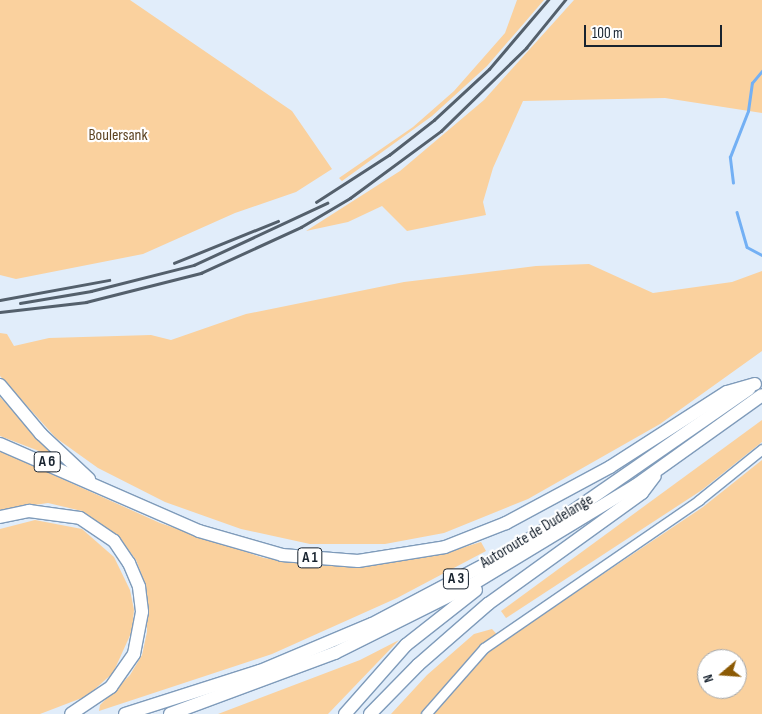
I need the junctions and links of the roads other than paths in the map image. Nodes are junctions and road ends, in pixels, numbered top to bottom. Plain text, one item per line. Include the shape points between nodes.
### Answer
1 (759, 381) edge
2 (0, 385) edge
3 (762, 395) edge
4 (0, 444) edge
5 (762, 449) edge
6 (660, 469) junction
7 (93, 484) junction
8 (0, 517) edge
9 (565, 531) junction
10 (72, 714) edge
11 (125, 714) edge
12 (170, 714) edge
13 (345, 714) edge
14 (370, 714) edge
15 (426, 714) edge

1 - 7 highway, A 1 via 727,392 610,467 506,523 444,547 395,558 358,561 282,555 200,532
1 - 11 highway, Autoroute de Dudelange / A 3 via 560,520 505,554 372,624 260,671
2 - 7 highway, A 1 via 30,423
3 - 6 highway, Autoroute de Dudelange / A 3
4 - 7 highway, A 6
5 - 15 street via 699,500 484,648
6 - 9 highway, Autoroute de Dudelange / A 3
6 - 14 highway, A 3 via 642,494 488,604 418,665
8 - 10 highway via 47,511 80,518 114,542 129,562 139,587 142,612 134,654 111,687
9 - 12 highway, Autoroute de Dudelange / A 3 via 473,584 335,653
9 - 13 highway, A 3 via 446,610 406,645

